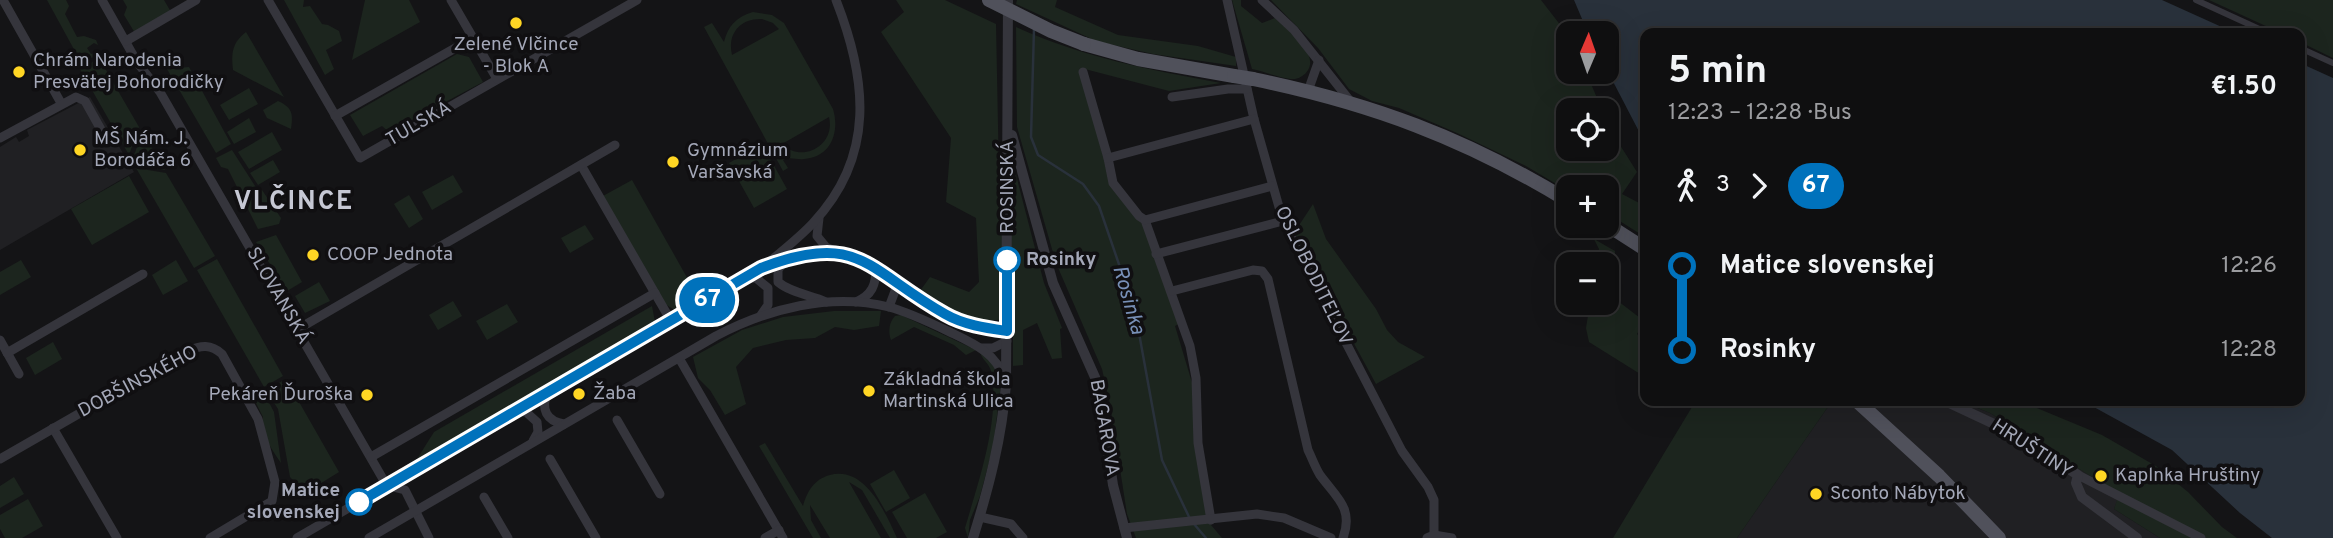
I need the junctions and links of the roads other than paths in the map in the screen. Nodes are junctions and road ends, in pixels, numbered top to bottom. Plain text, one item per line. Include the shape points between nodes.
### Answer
1 (4, 0) edge
2 (102, 0) edge
3 (196, 0) edge
4 (268, 0) edge
5 (452, 0) edge
6 (637, 0) edge
7 (835, 0) edge
8 (989, 0) edge
9 (1008, 0) edge
10 (1227, 0) edge
11 (1262, 0) edge
12 (2196, 0) edge
13 (2256, 28) edge
14 (473, 38) junction
15 (126, 41) junction
16 (2305, 50) edge
17 (1319, 60) junction
18 (2333, 64) edge
19 (1083, 72) dead end
20 (497, 79) junction
21 (1250, 84) junction
22 (1308, 90) junction
23 (1172, 97) dead end
24 (1351, 102) junction
25 (61, 103) junction
26 (335, 116) junction
27 (1254, 119) junction
28 (1008, 122) junction
29 (104, 135) dead end
30 (0, 138) edge
31 (615, 145) dead end
32 (1108, 158) junction
33 (581, 165) junction
34 (1272, 186) junction
35 (1556, 194) edge
36 (819, 216) junction
37 (1145, 220) junction
38 (1283, 221) junction
39 (1619, 232) edge
40 (1640, 246) edge
41 (837, 253) junction
42 (1156, 254) junction
43 (786, 259) junction
44 (761, 268) junction
45 (876, 268) junction
46 (143, 274) dead end
47 (745, 278) junction
48 (898, 283) junction
49 (1172, 291) junction
50 (655, 293) junction
51 (854, 302) junction
52 (827, 303) junction
53 (889, 307) junction
54 (761, 316) junction
55 (671, 321) junction
56 (298, 329) junction
57 (1007, 336) junction
58 (0, 340) edge
59 (982, 348) junction
60 (7, 353) junction
61 (679, 358) junction
62 (19, 374) dead end
63 (1006, 384) junction
64 (547, 393) junction
65 (1865, 406) edge
66 (1956, 406) edge
67 (516, 411) junction
68 (617, 420) dead end
69 (564, 424) junction
70 (53, 428) junction
71 (533, 443) junction
72 (371, 457) junction
73 (550, 458) dead end
74 (0, 459) edge
75 (2078, 475) junction
76 (387, 486) junction
77 (660, 494) dead end
78 (484, 497) dead end
79 (414, 512) junction
80 (980, 517) junction
81 (1211, 520) junction
82 (1126, 533) edge
83 (781, 534) edge
84 (1431, 537) edge
85 (117, 538) edge
86 (210, 538) edge
87 (296, 538) edge
88 (369, 538) edge
89 (429, 538) edge
90 (508, 538) edge
91 (596, 538) edge
92 (765, 538) edge
93 (973, 538) edge
94 (1023, 538) edge
95 (1331, 538) edge
96 (1343, 538) edge
97 (1452, 538) edge
98 (1999, 538) edge
99 (2137, 538) edge
100 (2201, 538) edge

1 - 25 street
2 - 15 street, SLOVANSKÁ
3 - 15 street
4 - 26 street, TULSKÁ
5 - 14 street
6 - 20 street, TULSKÁ
7 - 36 street via 858,72 859,120 850,163
8 - 21 main road, bridge via 1084,44 1151,62 1234,76
9 - 28 street, ROSINSKÁ
10 - 21 street, OSLOBODITEĽOV
11 - 17 street
12 - 13 street
14 - 20 street
14 - 26 street
15 - 56 street, SLOVANSKÁ
16 - 18 street
17 - 22 street
17 - 24 street
19 - 32 street
20 - 26 street, TULSKÁ via 360,158
21 - 22 main road
21 - 23 street
21 - 27 street, OSLOBODITEĽOV
22 - 24 main road
24 - 35 main road via 1453,139
25 - 29 street via 76,97 84,100
25 - 30 street
27 - 32 street
27 - 34 street, OSLOBODITEĽOV
28 - 57 street, ROSINSKÁ
28 - 82 street, BAGAROVA via 1053,283 1098,384 1113,485
31 - 33 street
32 - 37 street via 1113,183
33 - 50 street
33 - 56 street
34 - 37 street
34 - 38 street, OSLOBODITEĽOV
36 - 41 street via 817,236
36 - 44 street
37 - 42 street
38 - 42 street
38 - 84 street, OSLOBODITEĽOV via 1402,451 1428,487 1434,500
39 - 40 main road
41 - 43 street
41 - 45 street
42 - 49 street
43 - 44 street
43 - 52 street via 778,270 779,282
44 - 47 street
45 - 48 street
45 - 51 street via 870,293
46 - 60 street
47 - 54 street via 756,278 768,288 768,305
47 - 55 street
48 - 53 street
48 - 57 street via 946,315
49 - 81 street via 1191,346 1198,443
49 - 96 street via 1253,270 1262,271 1268,279 1308,450 1346,510
50 - 55 street
50 - 72 street
51 - 52 street
51 - 53 street
52 - 54 street
53 - 59 street
54 - 61 street
55 - 64 street
56 - 72 street, SLOVANSKÁ
57 - 59 street via 993,348
57 - 63 street, ROSINSKÁ
58 - 60 street
59 - 63 street via 1002,371
60 - 62 street
61 - 69 street
61 - 83 street
63 - 80 street, ROSINSKÁ via 1000,436
64 - 67 street
64 - 69 street via 544,410 548,418
65 - 98 main road
66 - 75 street, HRUŠTINY via 2008,431
67 - 71 street via 526,412 537,422
67 - 76 street
68 - 77 street
69 - 71 street
70 - 74 street, DOBŠINSKÉHO
70 - 85 street
70 - 86 street, DOBŠINSKÉHO via 188,351 205,346 218,350 258,419 275,493 272,501
71 - 79 street
72 - 76 street, SLOVANSKÁ
73 - 91 street
75 - 99 street, HRUŠTINY via 2082,497
75 - 100 street
76 - 79 street via 405,490
76 - 87 street
78 - 90 street
79 - 88 street
79 - 89 street
80 - 93 street, ROSINSKÁ
80 - 94 street via 1011,524
81 - 82 street
81 - 95 street via 1257,514 1284,518
83 - 92 street
84 - 97 street, OSLOBODITEĽOV

